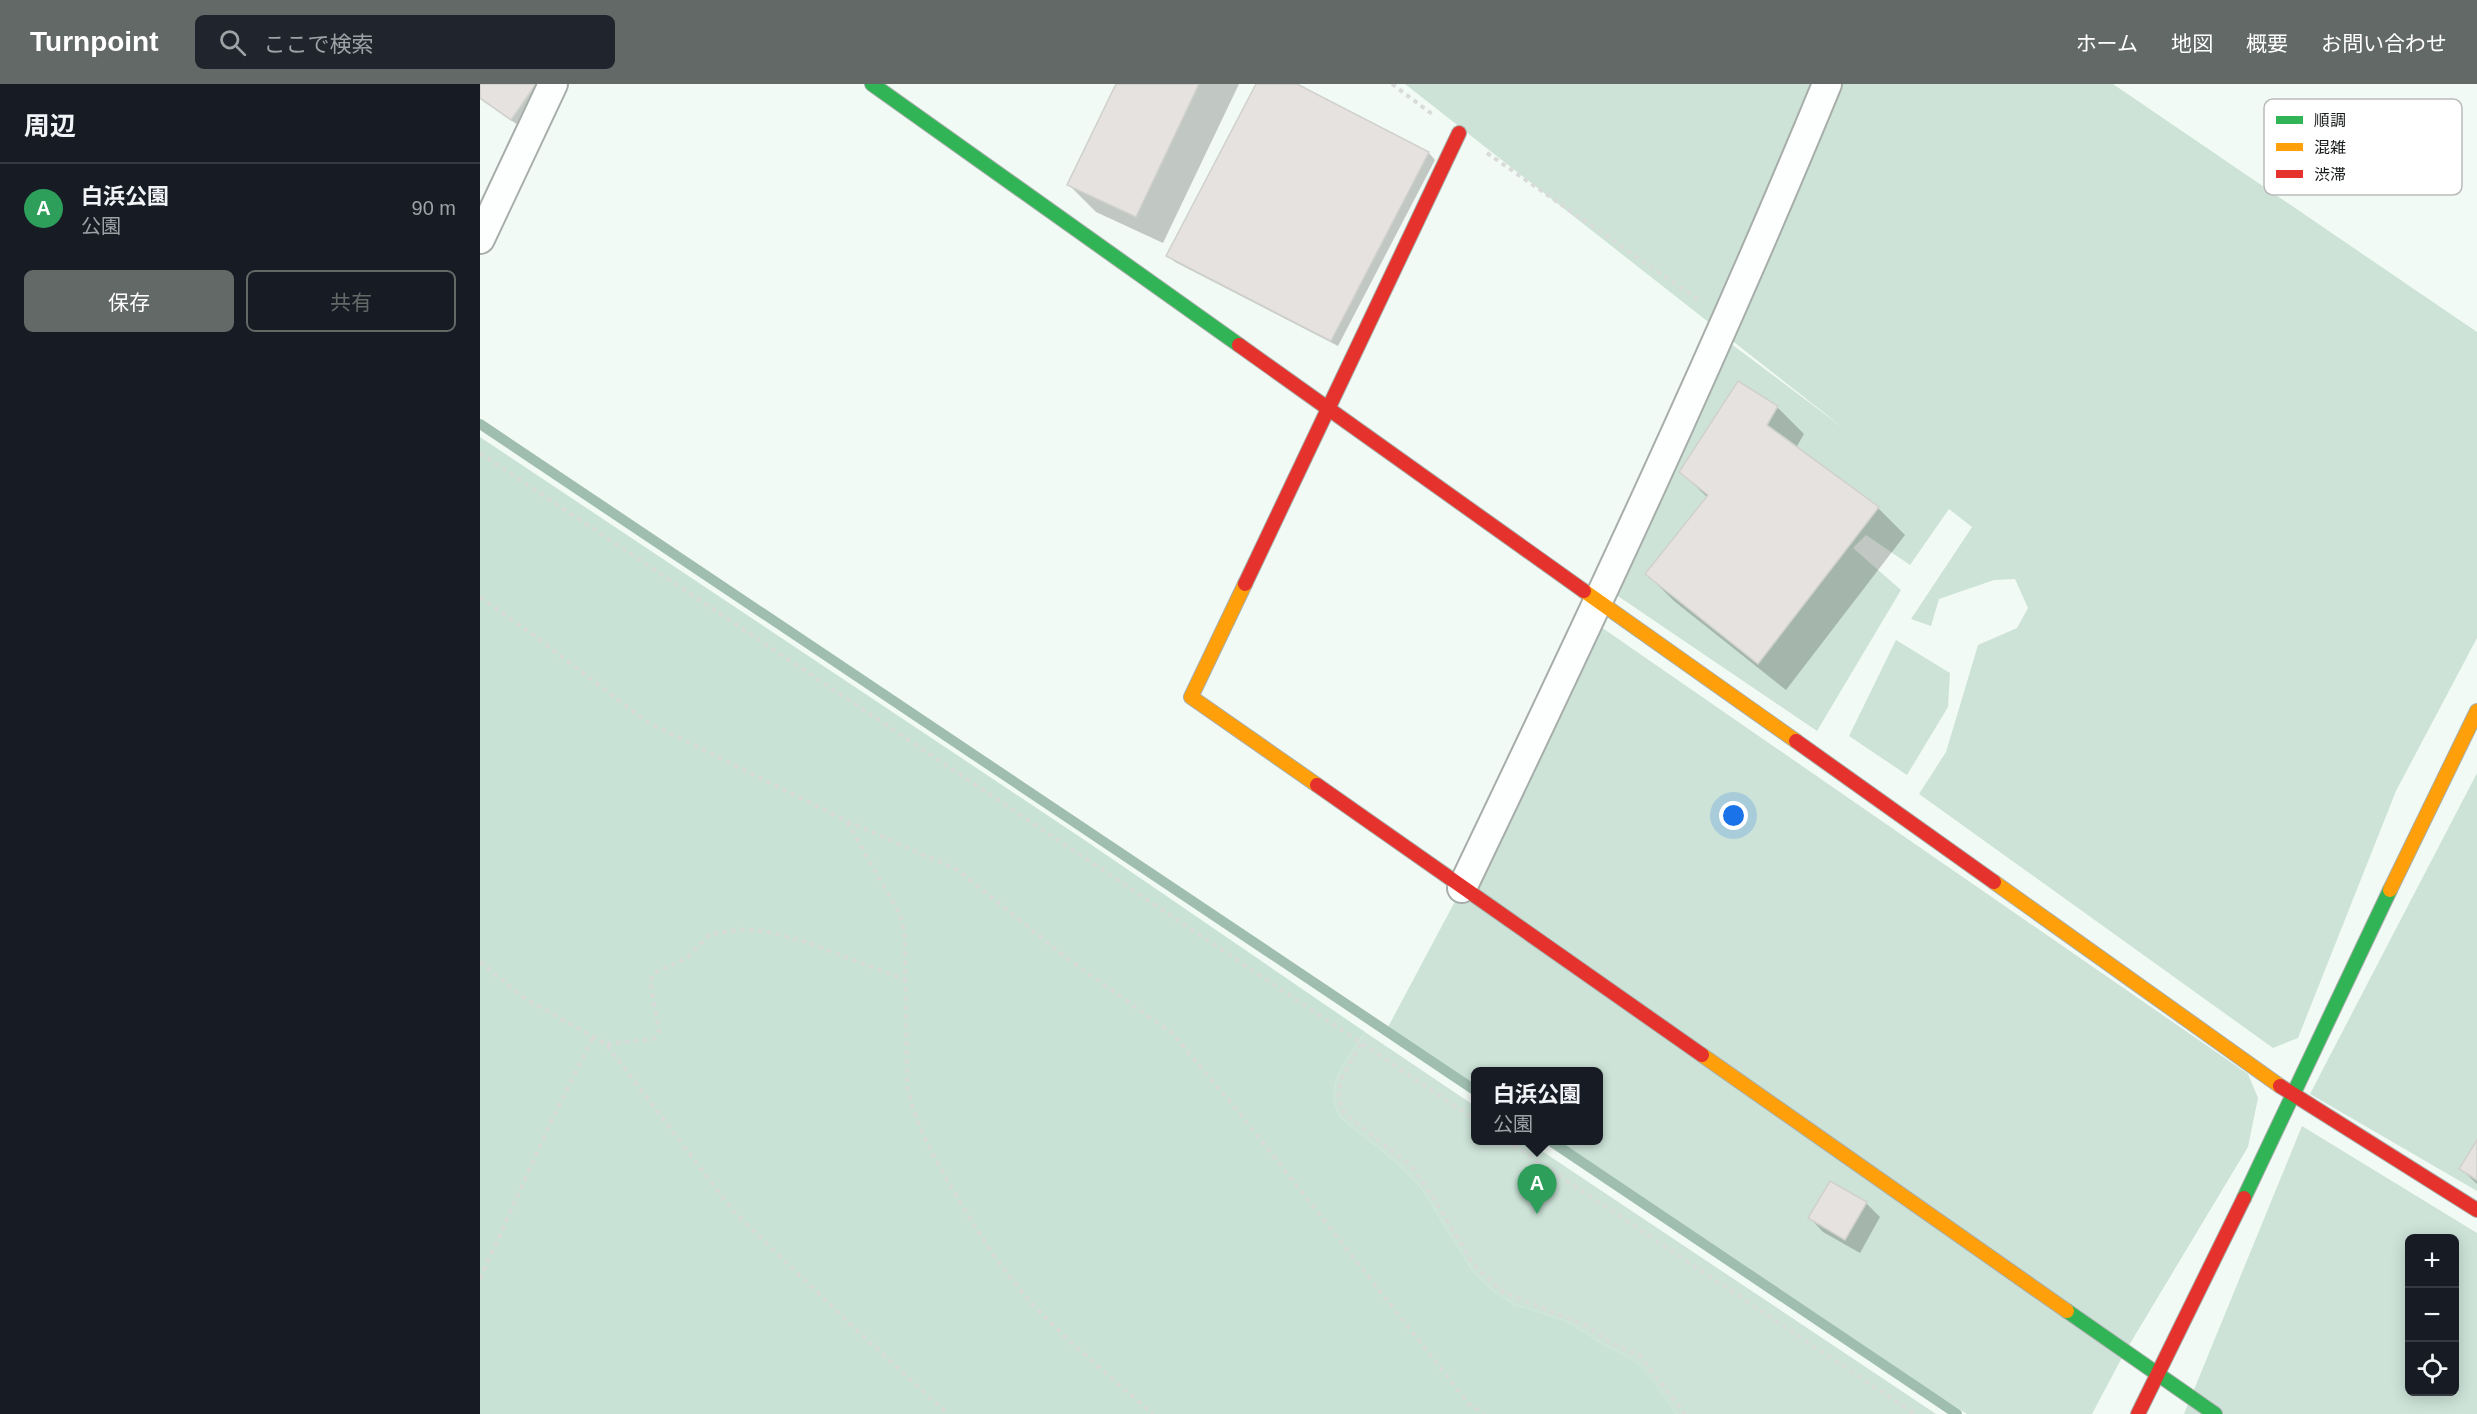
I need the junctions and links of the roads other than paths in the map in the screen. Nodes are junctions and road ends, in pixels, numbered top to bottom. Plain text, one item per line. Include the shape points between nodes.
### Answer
1 (553, 84) edge
2 (872, 84) edge
3 (1827, 84) edge
4 (1459, 133) road end
5 (480, 239) edge
6 (1330, 409) junction
7 (1599, 600) junction
8 (2477, 711) edge
9 (1462, 888) junction
10 (2294, 1096) junction
11 (2477, 1210) edge
12 (2158, 1375) junction
13 (2138, 1414) edge
14 (2215, 1414) edge

1 - 5 street
2 - 6 street
3 - 7 street
4 - 6 street
6 - 7 street
6 - 9 street via 1191,698
7 - 9 street
7 - 10 street
8 - 10 street
9 - 12 street
10 - 11 street
10 - 12 street
12 - 13 street
12 - 14 street

